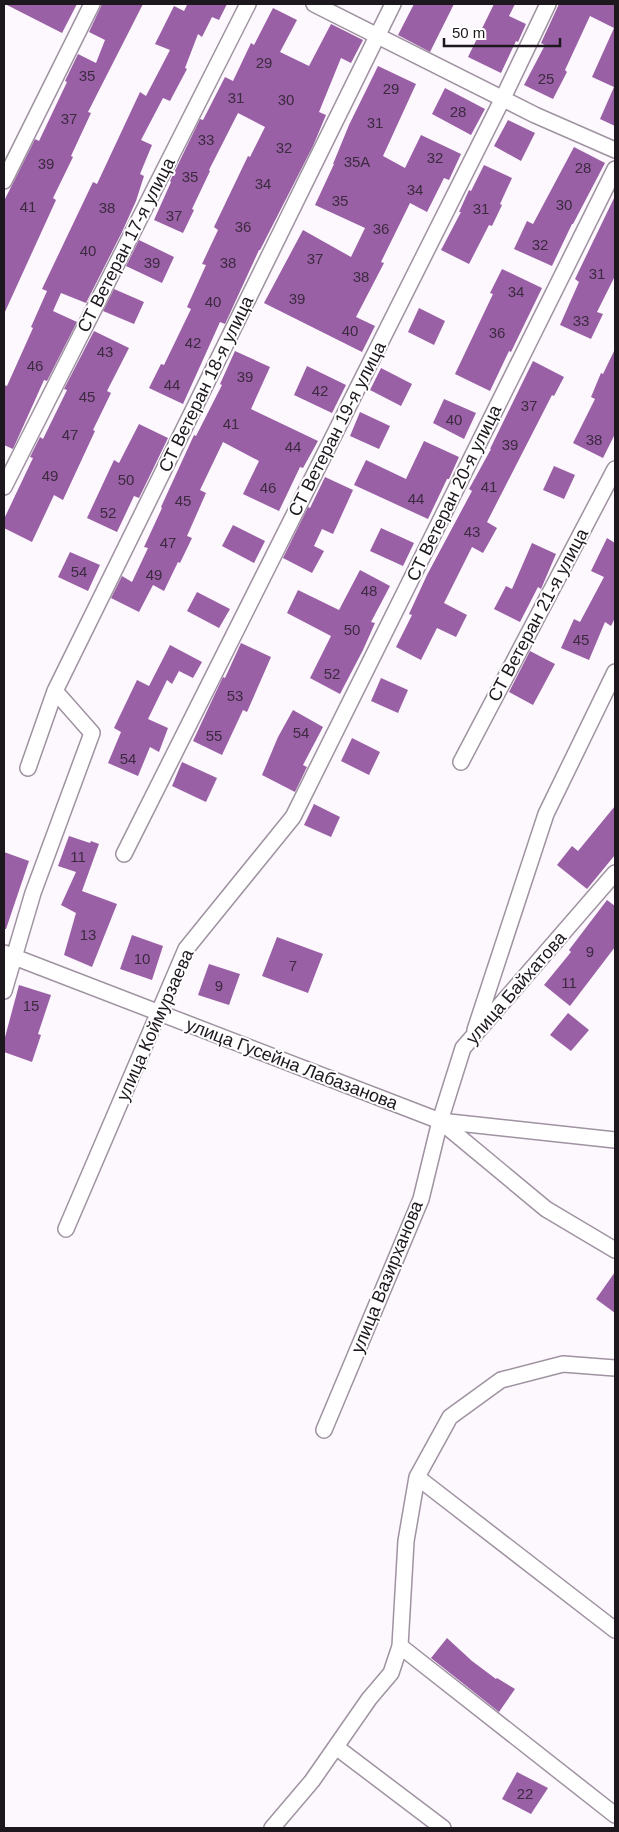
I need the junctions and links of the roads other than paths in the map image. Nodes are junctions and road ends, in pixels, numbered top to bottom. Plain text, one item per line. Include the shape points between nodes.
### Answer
1 (92, 4) edge
2 (248, 4) edge
3 (314, 4) edge
4 (393, 4) edge
5 (548, 4) edge
6 (377, 35) junction
7 (503, 98) junction
8 (615, 150) edge
9 (615, 169) edge
10 (4, 181) edge
11 (615, 469) edge
12 (4, 487) edge
13 (615, 672) edge
14 (55, 690) junction
15 (461, 762) dead end
16 (28, 768) dead end
17 (294, 817) joint
18 (124, 854) dead end
19 (615, 873) edge
20 (9, 955) edge
21 (4, 991) edge
22 (159, 1012) junction
23 (472, 1038) junction
24 (440, 1121) junction
25 (615, 1140) edge
26 (66, 1229) dead end
27 (615, 1250) edge
28 (615, 1368) edge
29 (324, 1430) dead end
30 (417, 1477) junction
31 (615, 1630) edge
32 (400, 1646) junction
33 (336, 1747) junction
34 (615, 1815) edge
35 (272, 1828) edge
36 (443, 1828) edge

1 - 10 street
2 - 12 street, СТ Ветеран 17-я улица
3 - 6 street
4 - 6 street, СТ Ветеран 18-я улица
5 - 7 street, СТ Ветеран 19-я улица
6 - 7 street
6 - 14 street, СТ Ветеран 18-я улица
7 - 8 street
7 - 18 street, СТ Ветеран 19-я улица
9 - 17 street, СТ Ветеран 20-я улица
11 - 15 street, СТ Ветеран 21-я улица
13 - 23 street via 546,814
14 - 16 street, СТ Ветеран 18-я улица
14 - 20 street via 92,733
17 - 22 street, улица Коймурзаева via 186,949
19 - 23 street, улица Байхатова
20 - 21 street
20 - 22 street, улица Гусейна Лабазанова
22 - 24 street, улица Гусейна Лабазанова
22 - 26 street, улица Коймурзаева
23 - 24 street, улица Байхатова via 463,1048
24 - 25 street
24 - 27 street via 546,1209
24 - 29 street, улица Вазирханова via 421,1199
28 - 30 street via 563,1364 501,1380 450,1417
30 - 31 street
30 - 32 street via 406,1540
32 - 33 street via 391,1673
32 - 34 street
33 - 35 street
33 - 36 street

